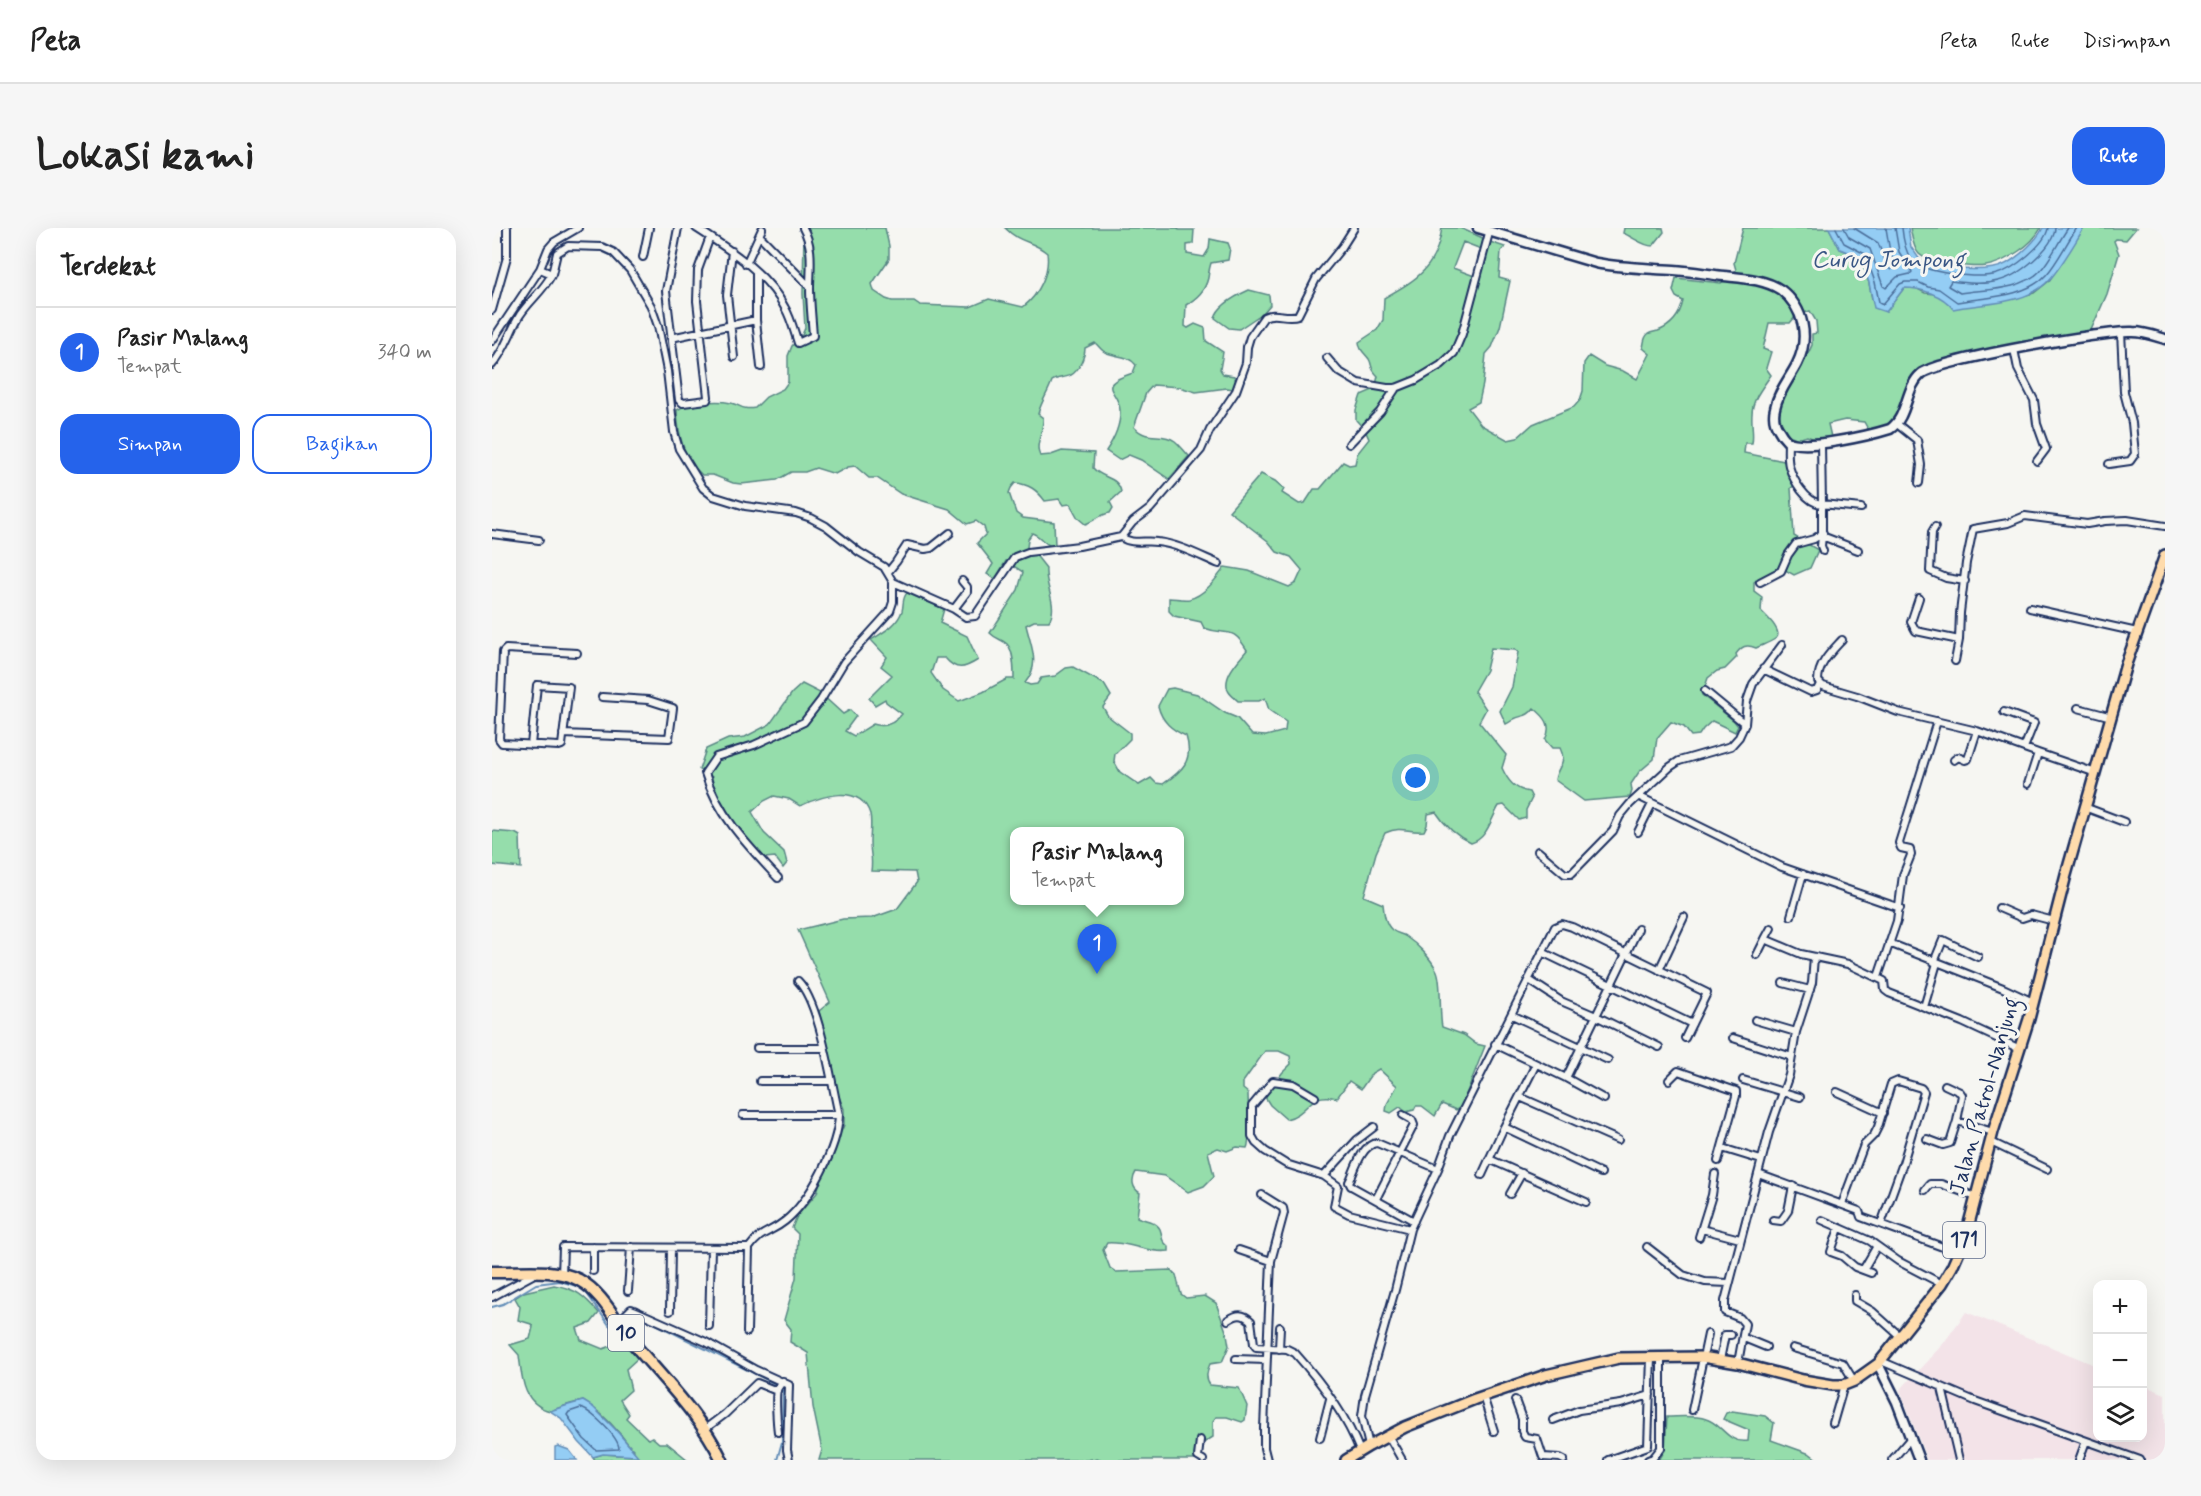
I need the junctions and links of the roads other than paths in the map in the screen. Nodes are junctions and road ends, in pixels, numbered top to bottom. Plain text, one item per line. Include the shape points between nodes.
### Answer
1 (507, 228) edge
2 (578, 228) edge
3 (649, 228) edge
4 (678, 228) edge
5 (696, 228) edge
6 (803, 228) edge
7 (1354, 228) edge
8 (1478, 228) edge
9 (761, 230) edge
10 (1489, 233) junction
11 (710, 237) junction
12 (732, 251) junction
13 (643, 257) dead end
14 (746, 264) junction
15 (540, 269) junction
16 (756, 273) junction
17 (552, 274) junction
18 (810, 287) junction
19 (492, 310) edge
20 (756, 320) junction
21 (729, 325) junction
22 (701, 331) junction
23 (2121, 332) junction
24 (671, 338) junction
25 (2165, 339) edge
26 (492, 341) edge
27 (2014, 350) junction
28 (734, 357) dead end
29 (1327, 358) dead end
30 (492, 365) edge
31 (761, 367) dead end
32 (1396, 388) junction
33 (1897, 424) junction
34 (1788, 441) junction
35 (1349, 444) dead end
36 (1821, 444) junction
37 (2037, 461) dead end
38 (2109, 464) dead end
39 (1919, 483) dead end
40 (1822, 504) junction
41 (1861, 508) dead end
42 (2165, 525) edge
43 (1935, 527) dead end
44 (950, 533) dead end
45 (492, 534) edge
46 (1823, 534) junction
47 (1120, 537) junction
48 (539, 540) dead end
49 (1858, 550) dead end
50 (1823, 551) dead end
51 (2165, 555) edge
52 (1219, 564) dead end
53 (888, 572) junction
54 (962, 581) dead end
55 (1965, 581) junction
56 (893, 582) junction
57 (1760, 582) dead end
58 (1919, 598) dead end
59 (2030, 608) dead end
60 (954, 609) junction
61 (2137, 632) junction
62 (1842, 640) dead end
63 (1959, 640) junction
64 (1782, 645) dead end
65 (577, 653) dead end
66 (1955, 661) dead end
67 (1763, 669) junction
68 (1820, 684) junction
69 (1705, 691) dead end
70 (602, 697) dead end
71 (492, 698) edge
72 (500, 699) junction
73 (2078, 708) dead end
74 (2004, 712) dead end
75 (2112, 717) junction
76 (1937, 721) junction
77 (1745, 724) junction
78 (1977, 731) junction
79 (563, 734) junction
80 (531, 745) junction
81 (2024, 748) junction
82 (2038, 753) junction
83 (1954, 760) dead end
84 (2096, 773) junction
85 (2028, 784) dead end
86 (1640, 797) junction
87 (1652, 804) junction
88 (2086, 808) junction
89 (2124, 822) dead end
90 (1638, 832) dead end
91 (1538, 851) dead end
92 (1803, 874) junction
93 (778, 878) dead end
94 (1900, 908) junction
95 (1999, 908) dead end
96 (1791, 916) dead end
97 (1684, 917) dead end
98 (2054, 921) junction
99 (1771, 928) dead end
100 (1638, 929) dead end
101 (1946, 932) dead end
102 (1765, 939) junction
103 (1943, 940) junction
104 (1889, 943) junction
105 (1542, 952) junction
106 (1627, 955) junction
107 (1757, 955) dead end
108 (1814, 957) junction
109 (1978, 957) dead end
110 (1936, 962) junction
111 (1659, 970) junction
112 (1878, 977) junction
113 (1529, 980) junction
114 (798, 981) dead end
115 (1783, 983) dead end
116 (1611, 985) junction
117 (1712, 986) dead end
118 (1810, 990) junction
119 (1707, 993) junction
120 (2033, 1002) junction
121 (1924, 1007) junction
122 (1512, 1015) junction
123 (1596, 1016) junction
124 (1755, 1020) dead end
125 (1692, 1024) junction
126 (1796, 1032) junction
127 (1685, 1038) dead end
128 (1733, 1038) dead end
129 (1495, 1044) junction
130 (1581, 1047) junction
131 (1659, 1047) dead end
132 (757, 1048) dead end
133 (823, 1048) junction
134 (2020, 1049) junction
135 (1792, 1057) junction
136 (1608, 1060) dead end
137 (1536, 1064) junction
138 (1566, 1078) junction
139 (1669, 1080) dead end
140 (1743, 1080) dead end
141 (831, 1081) junction
142 (760, 1082) dead end
143 (1945, 1085) dead end
144 (1783, 1092) junction
145 (1837, 1092) dead end
146 (1315, 1097) dead end
147 (1520, 1097) junction
148 (1800, 1097) dead end
149 (1604, 1099) dead end
150 (1883, 1113) junction
151 (743, 1115) dead end
152 (839, 1115) junction
153 (1403, 1115) dead end
154 (1957, 1121) junction
155 (1374, 1127) dead end
156 (1504, 1127) junction
157 (1993, 1132) junction
158 (1927, 1139) dead end
159 (1618, 1140) dead end
160 (1991, 1142) junction
161 (1722, 1148) junction
162 (1346, 1153) junction
163 (1398, 1153) junction
164 (1361, 1157) junction
165 (1489, 1159) junction
166 (1761, 1160) junction
167 (1718, 1161) dead end
168 (1438, 1169) junction
169 (2046, 1169) dead end
170 (1522, 1173) junction
171 (1601, 1173) dead end
172 (1715, 1174) dead end
173 (1758, 1174) junction
174 (1482, 1175) dead end
175 (1324, 1176) junction
176 (1792, 1186) junction
177 (1925, 1190) dead end
178 (1510, 1194) dead end
179 (1262, 1195) dead end
180 (1976, 1197) junction
181 (1376, 1199) junction
182 (1586, 1203) dead end
183 (1842, 1204) junction
184 (1773, 1220) dead end
185 (1822, 1220) dead end
186 (1414, 1221) junction
187 (1881, 1224) junction
188 (1700, 1226) junction
189 (1839, 1228) junction
190 (1410, 1229) junction
191 (1699, 1237) dead end
192 (1740, 1239) junction
193 (1877, 1246) junction
194 (593, 1247) junction
195 (631, 1247) junction
196 (1647, 1247) dead end
197 (671, 1248) junction
198 (711, 1248) junction
199 (749, 1248) junction
200 (1239, 1250) dead end
201 (1959, 1253) junction
202 (1271, 1260) junction
203 (1863, 1270) junction
204 (592, 1271) dead end
205 (492, 1272) edge
206 (536, 1273) junction
207 (1871, 1273) dead end
208 (562, 1275) junction
209 (1729, 1282) junction
210 (1942, 1284) junction
211 (628, 1291) dead end
212 (1855, 1295) dead end
213 (492, 1297) edge
214 (670, 1311) dead end
215 (615, 1319) junction
216 (1228, 1320) dead end
217 (709, 1326) dead end
218 (1280, 1327) dead end
219 (747, 1332) dead end
220 (1708, 1334) dead end
221 (1731, 1335) dead end
222 (1902, 1337) junction
223 (1744, 1338) junction
224 (1766, 1347) dead end
225 (1794, 1348) dead end
226 (1267, 1349) junction
227 (1279, 1349) junction
228 (1656, 1357) junction
229 (1702, 1357) junction
230 (1236, 1359) dead end
231 (1266, 1360) junction
232 (1720, 1360) junction
233 (1738, 1363) junction
234 (1880, 1363) junction
235 (1849, 1383) junction
236 (780, 1386) junction
237 (1942, 1388) junction
238 (1650, 1395) junction
239 (1483, 1396) junction
240 (1330, 1399) junction
241 (1515, 1400) dead end
242 (1692, 1410) dead end
243 (1553, 1420) dead end
244 (1833, 1423) dead end
245 (705, 1429) junction
246 (1494, 1431) dead end
247 (778, 1432) dead end
248 (1389, 1437) junction
249 (1320, 1438) dead end
250 (1910, 1439) junction
251 (1200, 1440) dead end
252 (2086, 1441) junction
253 (1364, 1448) junction
254 (722, 1460) edge
255 (789, 1460) edge
256 (1203, 1460) edge
257 (1267, 1460) edge
258 (1346, 1460) edge
259 (1402, 1460) edge
260 (1564, 1460) edge
261 (1608, 1460) edge
262 (1648, 1460) edge
263 (1892, 1460) edge
264 (1919, 1460) edge
265 (1959, 1460) edge
266 (2079, 1460) edge
267 (2140, 1460) edge

1 - 19 street via 507,257
2 - 15 street via 554,242
3 - 13 street
4 - 24 street via 666,291
5 - 11 street
6 - 18 street via 812,262
7 - 47 street via 1316,279 1298,315 1264,317 1250,337 1236,391 1201,450
8 - 10 street
9 - 14 street
9 - 18 street
10 - 32 street via 1454,353 1429,373
10 - 34 street via 1616,267 1696,272 1755,280 1779,289 1796,308 1804,325 1802,353 1774,409 1776,425
11 - 12 street
11 - 22 street via 698,270
12 - 14 street
12 - 21 street via 726,295
14 - 16 street
15 - 17 street
15 - 26 street
16 - 18 street via 786,309 798,343 813,336
16 - 20 street
17 - 30 street via 519,316
17 - 53 street via 557,253 568,246 602,247 614,252 630,270 658,326 679,449 703,488 713,496 745,506 812,518
20 - 21 street
20 - 31 street
21 - 22 street
21 - 28 street
22 - 24 street
22 - 24 street via 707,400 683,404 679,400
23 - 25 street
23 - 27 street
23 - 38 street via 2124,392 2135,454 2130,461
27 - 33 street via 1921,374
27 - 37 street via 2018,369 2034,400 2046,449
29 - 32 street via 1338,371 1358,383
32 - 35 street via 1380,412
33 - 36 street via 1882,432
33 - 39 street via 1917,440
34 - 36 street
34 - 40 street via 1789,466 1796,480 1809,500
36 - 40 street
40 - 41 street
40 - 46 street
42 - 55 street via 2127,520 2087,524 2025,516 1974,528
43 - 55 street via 1930,571
44 - 53 street via 931,548 907,545
45 - 48 street
46 - 49 street
46 - 50 street
46 - 57 street via 1796,544 1780,571
47 - 52 street via 1168,544
47 - 60 street via 1015,557 975,616 966,617
51 - 61 main road, Jalan Patrol-Nanjung / 171
53 - 56 street
54 - 60 street via 967,592
55 - 63 street
56 - 60 street
56 - 93 street via 890,611 844,662 804,722 716,757 705,773 711,794 749,848
58 - 63 street via 1911,622 1916,631
59 - 61 street
61 - 75 main road, Jalan Patrol-Nanjung / 171
62 - 68 street via 1825,659 1818,677
63 - 66 street
64 - 67 street
65 - 72 street via 506,649
67 - 68 street via 1811,692
67 - 77 street via 1750,692
68 - 76 street via 1898,712
69 - 77 street
70 - 79 street via 648,700 673,708 669,738
71 - 72 street
72 - 80 street via 500,741
73 - 75 street
74 - 81 street via 2034,723
75 - 84 main road, Jalan Patrol-Nanjung / 171
76 - 78 street
76 - 94 street via 1899,843 1901,848 1911,851 1903,875
77 - 86 street via 1731,746 1679,761
78 - 81 street
78 - 83 street via 1968,759
79 - 80 street via 562,745
79 - 80 street via 569,687 537,685
81 - 82 street
82 - 84 street
82 - 85 street
84 - 88 main road, Jalan Patrol-Nanjung / 171
86 - 87 street
86 - 91 street via 1620,816 1603,843 1571,874 1565,874
87 - 90 street
87 - 92 street
88 - 89 street
88 - 98 main road, Jalan Patrol-Nanjung / 171
92 - 94 street
92 - 96 street
94 - 104 street
95 - 98 street via 2022,918 2031,915
97 - 111 street
98 - 120 main road, Jalan Patrol-Nanjung / 171
99 - 102 street
100 - 106 street
101 - 103 street
102 - 107 street
102 - 108 street
103 - 109 street
103 - 110 street
104 - 110 street
104 - 112 street
105 - 106 street via 1555,927 1562,924
105 - 113 street
105 - 116 street
106 - 111 street
106 - 116 street
108 - 112 street via 1848,964
108 - 118 street
110 - 120 street
110 - 121 street
111 - 119 street
112 - 121 street via 1884,981 1887,992
113 - 122 street
113 - 123 street via 1561,1001
114 - 133 street via 817,1019
115 - 118 street
116 - 123 street
116 - 125 street
117 - 119 street
118 - 126 street
119 - 125 street
120 - 134 main road, Jalan Patrol-Nanjung / 171
121 - 134 street
122 - 129 street
122 - 130 street
123 - 130 street
123 - 131 street
124 - 126 street
125 - 127 street
126 - 135 street
128 - 135 street
129 - 137 street
129 - 168 street
130 - 136 street
130 - 138 street
132 - 133 street
133 - 141 street
134 - 157 main road, Jalan Patrol-Nanjung / 171
135 - 144 street
137 - 138 street
137 - 147 street
138 - 149 street
139 - 161 street via 1678,1071 1736,1091
140 - 144 street
141 - 142 street
141 - 152 street
143 - 154 street via 1962,1095
144 - 148 street
144 - 166 street
145 - 150 street
146 - 175 street via 1293,1084 1273,1081 1252,1106 1252,1136 1265,1151 1286,1164
147 - 156 street
147 - 159 street
150 - 183 street via 1874,1135 1864,1145
150 - 187 street via 1893,1082 1923,1089
151 - 152 street
152 - 199 street via 829,1155 801,1205 777,1227 758,1236
153 - 163 street via 1414,1125
154 - 157 street
154 - 158 street via 1950,1143 1943,1145
155 - 162 street
156 - 165 street
156 - 171 street
157 - 160 main road, Jalan Patrol-Nanjung / 171
160 - 169 street
160 - 180 main road, Jalan Patrol-Nanjung / 171
161 - 166 street
161 - 167 street
162 - 164 street
162 - 175 street
163 - 164 street via 1372,1143
163 - 168 street
163 - 181 street
164 - 181 street via 1349,1185
165 - 170 street
165 - 174 street
166 - 173 street
168 - 186 street
170 - 178 street
170 - 182 street
172 - 188 street
173 - 176 street
173 - 192 street
175 - 190 street via 1338,1186 1336,1209
176 - 183 street
176 - 184 street via 1787,1215 1781,1221
177 - 180 street via 1930,1184 1941,1184
179 - 202 street via 1283,1208 1284,1213
180 - 201 main road, Jalan Patrol-Nanjung / 171
181 - 186 street
183 - 187 street
185 - 189 street
186 - 190 street
187 - 201 street
188 - 191 street
188 - 192 street
189 - 193 street
189 - 203 street via 1831,1252
190 - 253 street via 1365,1395
192 - 209 street
193 - 203 street
193 - 210 street
194 - 195 street
194 - 204 street
194 - 208 street via 563,1247
195 - 197 street
195 - 211 street
196 - 209 street via 1683,1275 1705,1282
197 - 198 street
197 - 214 street
198 - 199 street
198 - 217 street
199 - 219 street
200 - 202 street
201 - 210 main road, Jalan Patrol-Nanjung / 171
202 - 226 street
203 - 207 street
205 - 206 highway, 10
206 - 208 highway, 10
206 - 213 street
208 - 215 highway, 10 via 591,1288
209 - 223 street via 1725,1312 1744,1321
210 - 222 main road, Jalan Patrol-Nanjung / 171
212 - 222 street via 1855,1301
215 - 236 street via 632,1309 706,1342
215 - 245 highway, 10
216 - 226 street via 1239,1314 1247,1317 1253,1326 1254,1346
218 - 227 street
220 - 229 street
221 - 232 street via 1725,1335
222 - 234 main road, Jalan Patrol-Nanjung / 171
223 - 224 street
223 - 233 street
225 - 235 street via 1843,1363
226 - 227 street
226 - 231 street
227 - 240 street via 1292,1350
228 - 229 main road
228 - 238 street
228 - 239 main road via 1619,1358 1577,1367
228 - 262 street via 1661,1448
229 - 232 main road
229 - 242 street
230 - 231 street
231 - 257 street
232 - 233 main road
233 - 235 main road via 1819,1384
234 - 235 main road, Jalan Patrol-Nanjung / 171
234 - 237 street
234 - 250 street
235 - 244 street
236 - 245 street via 757,1383
236 - 247 street
236 - 255 street via 789,1389
237 - 252 street
237 - 265 street
238 - 243 street via 1579,1410
238 - 261 street via 1648,1446
239 - 246 street
239 - 248 main road
240 - 249 street
240 - 253 street
241 - 260 street via 1525,1437 1537,1439 1543,1457
245 - 254 highway, 10
248 - 253 main road
248 - 259 street
250 - 263 street
250 - 264 street
251 - 256 street via 1198,1457
252 - 266 street
252 - 267 street
253 - 258 main road

